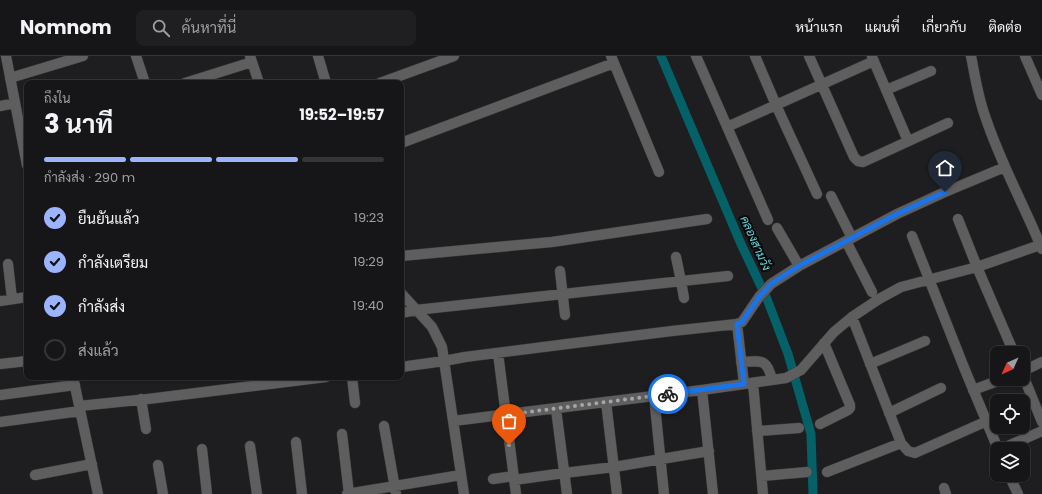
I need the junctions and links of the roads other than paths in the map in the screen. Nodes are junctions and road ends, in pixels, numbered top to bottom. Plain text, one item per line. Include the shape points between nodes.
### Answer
1 (6, 56) edge
2 (83, 56) edge
3 (136, 56) edge
4 (318, 56) edge
5 (454, 56) edge
6 (696, 56) edge
7 (755, 56) edge
8 (809, 56) edge
9 (971, 56) edge
10 (1025, 56) edge
11 (251, 59) edge
12 (613, 59) edge
13 (873, 59) edge
14 (931, 71) dead end
15 (10, 78) junction
16 (144, 80) edge
17 (193, 80) edge
18 (257, 80) edge
19 (325, 80) edge
20 (388, 80) edge
21 (822, 84) junction
22 (886, 90) junction
23 (1042, 95) edge
24 (15, 103) junction
25 (776, 105) junction
26 (0, 106) edge
27 (948, 123) dead end
28 (728, 127) junction
29 (24, 133) edge
30 (908, 141) junction
31 (404, 142) edge
32 (1005, 167) junction
33 (659, 172) dead end
34 (817, 194) dead end
35 (831, 196) dead end
36 (707, 219) dead end
37 (958, 219) dead end
38 (768, 220) dead end
39 (777, 228) dead end
40 (912, 236) dead end
41 (849, 239) junction
42 (1041, 247) edge
43 (404, 256) edge
44 (676, 257) dead end
45 (8, 264) dead end
46 (799, 266) junction
47 (977, 267) junction
48 (560, 271) dead end
49 (728, 276) dead end
50 (929, 280) junction
51 (681, 281) junction
52 (872, 292) dead end
53 (562, 294) junction
54 (404, 296) edge
55 (24, 297) edge
56 (684, 298) dead end
57 (12, 299) junction
58 (0, 301) edge
59 (416, 310) junction
60 (404, 312) edge
61 (565, 315) dead end
62 (852, 317) junction
63 (737, 324) junction
64 (925, 340) dead end
65 (824, 343) junction
66 (1011, 346) edge
67 (498, 353) junction
68 (24, 361) edge
69 (444, 362) junction
70 (741, 362) junction
71 (1042, 362) edge
72 (0, 364) edge
73 (870, 364) junction
74 (404, 367) edge
75 (1030, 368) edge
76 (301, 380) edge
77 (352, 380) edge
78 (772, 380) junction
79 (74, 381) edge
80 (748, 384) junction
81 (990, 384) edge
82 (1027, 386) edge
83 (941, 388) dead end
84 (702, 390) junction
85 (974, 390) junction
86 (0, 395) edge
87 (654, 396) junction
88 (141, 399) junction
89 (606, 402) junction
90 (355, 403) dead end
91 (80, 408) junction
92 (556, 409) junction
93 (889, 412) junction
94 (505, 415) junction
95 (453, 421) junction
96 (987, 421) junction
97 (0, 422) edge
98 (1042, 422) edge
99 (820, 424) dead end
100 (384, 426) dead end
101 (799, 428) dead end
102 (146, 429) dead end
103 (758, 431) junction
104 (1042, 431) edge
105 (342, 434) dead end
106 (296, 442) dead end
107 (997, 442) edge
108 (1016, 442) edge
109 (901, 443) junction
110 (250, 446) dead end
111 (202, 449) dead end
112 (709, 451) junction
113 (660, 459) junction
114 (92, 464) junction
115 (158, 465) dead end
116 (614, 467) junction
117 (806, 472) dead end
118 (827, 472) dead end
119 (564, 473) junction
120 (34, 475) dead end
121 (461, 475) junction
122 (762, 476) junction
123 (514, 478) junction
124 (493, 479) dead end
125 (1013, 482) edge
126 (395, 490) edge
127 (98, 494) edge
128 (163, 494) edge
129 (207, 494) edge
130 (257, 494) edge
131 (302, 494) edge
132 (352, 494) edge
133 (464, 494) edge
134 (516, 494) edge
135 (567, 494) edge
136 (617, 494) edge
137 (664, 494) edge
138 (713, 494) edge
139 (763, 494) edge
140 (1018, 494) edge

1 - 15 street
2 - 15 street
3 - 16 street
4 - 19 street
5 - 20 street
6 - 28 street
7 - 25 street
8 - 21 street
9 - 32 street via 984,115
10 - 23 street
11 - 17 street
11 - 18 street
12 - 31 street
12 - 33 street
13 - 21 street
13 - 22 street
14 - 22 street
15 - 24 street
21 - 25 street
21 - 30 street via 858,161 863,162
22 - 30 street
24 - 26 street
24 - 29 street
25 - 28 street
25 - 34 street
27 - 30 street
28 - 38 street
32 - 41 street via 897,214
32 - 42 street
35 - 41 street
36 - 43 street via 552,242
37 - 47 street
39 - 46 street
40 - 50 street
41 - 46 street
41 - 52 street
42 - 47 street
44 - 51 street
45 - 57 street
46 - 63 street via 771,284 742,322
47 - 50 street
47 - 66 street
48 - 53 street
49 - 51 street
50 - 62 street via 901,287
50 - 85 street
51 - 53 street
51 - 56 street
53 - 59 street
53 - 61 street
54 - 59 street
55 - 57 street
57 - 58 street
59 - 60 street
59 - 69 street via 432,327 442,347
62 - 65 street
62 - 73 street
63 - 67 street
63 - 70 street
64 - 73 street
65 - 78 street via 800,370 786,378
65 - 99 street via 850,408
67 - 69 street
67 - 94 street
68 - 72 street
69 - 74 street
69 - 95 street
70 - 78 street via 760,361 770,371
70 - 80 street
71 - 75 street
73 - 93 street
76 - 88 street
77 - 90 street
78 - 80 street
79 - 86 street
79 - 91 street
80 - 84 street
80 - 103 street
81 - 85 street
82 - 98 street
83 - 93 street
84 - 87 street
84 - 112 street
85 - 96 street
87 - 89 street
87 - 113 street
88 - 91 street
88 - 102 street
89 - 92 street
89 - 116 street
91 - 97 street
91 - 114 street
92 - 94 street
92 - 119 street
93 - 109 street
94 - 95 street
94 - 123 street
95 - 121 street
96 - 107 street
96 - 109 street via 915,453 908,451
100 - 126 street
101 - 103 street
103 - 122 street
104 - 108 street
105 - 132 street
106 - 131 street
109 - 118 street
110 - 130 street
111 - 129 street
112 - 113 street
112 - 138 street
113 - 116 street
113 - 137 street
114 - 120 street
114 - 127 street
115 - 128 street
116 - 119 street
116 - 136 street
117 - 122 street
119 - 123 street
119 - 135 street
121 - 126 street
121 - 133 street
122 - 139 street
123 - 124 street
123 - 134 street
125 - 140 street
126 - 132 street

